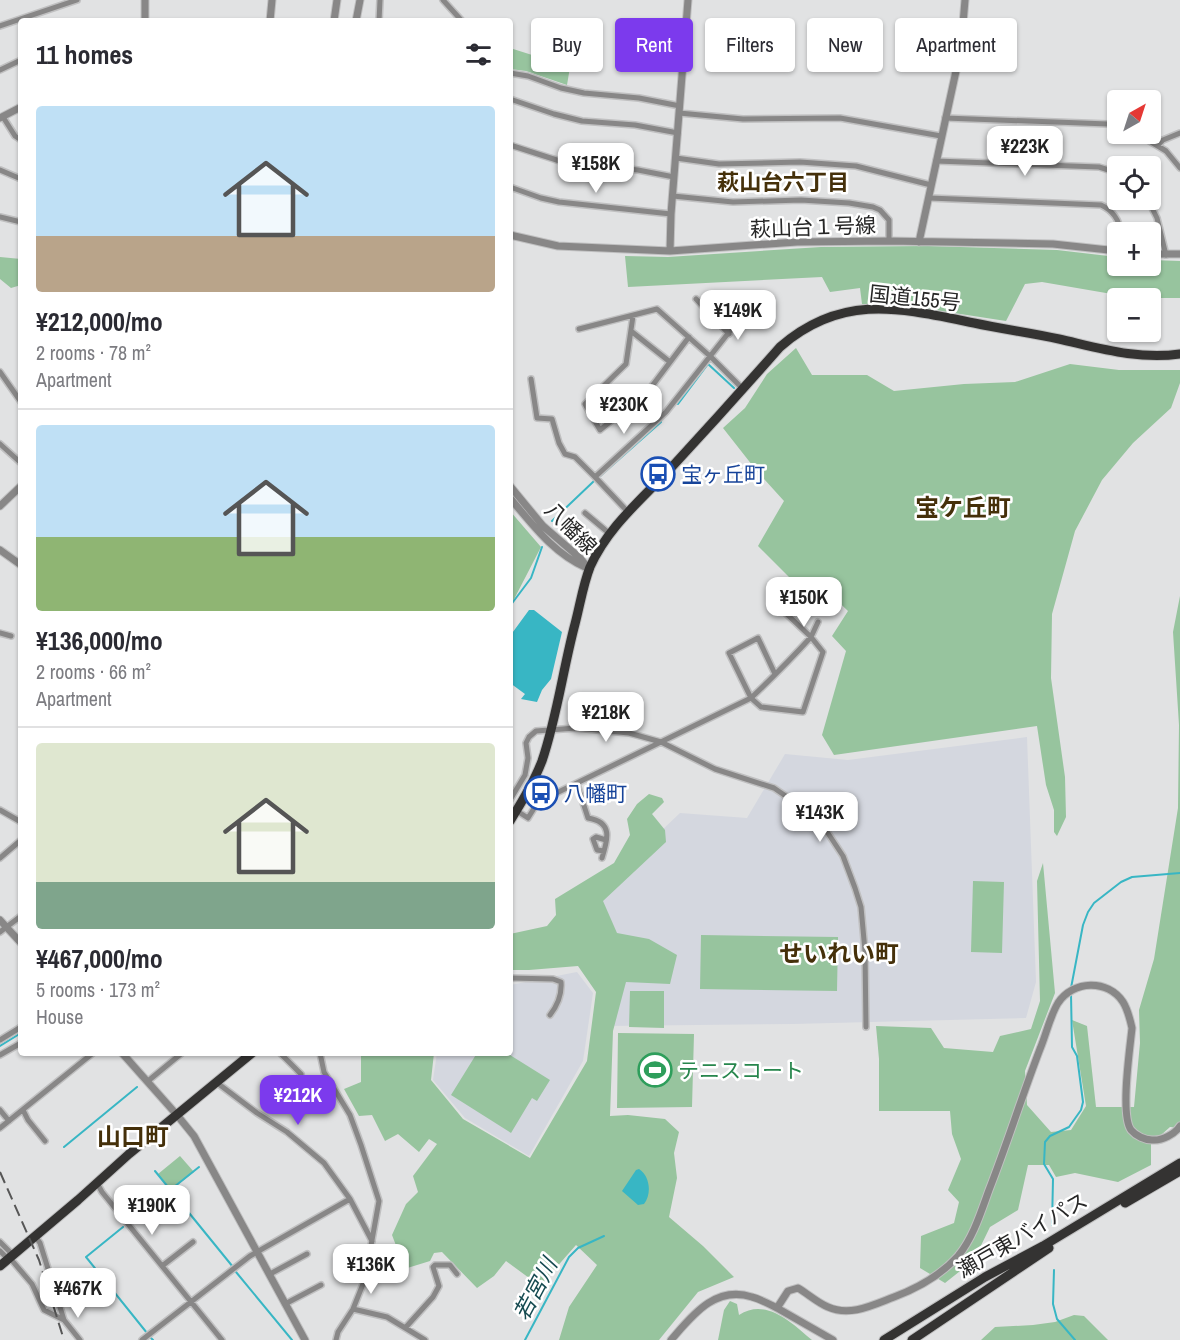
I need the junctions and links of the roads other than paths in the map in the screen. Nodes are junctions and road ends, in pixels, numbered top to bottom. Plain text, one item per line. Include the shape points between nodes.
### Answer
1 (77, 0) edge
2 (145, 0) edge
3 (272, 0) edge
4 (337, 0) edge
5 (360, 0) edge
6 (380, 0) edge
7 (443, 0) edge
8 (688, 0) edge
9 (965, 0) edge
10 (24, 18) edge
11 (144, 18) edge
12 (270, 18) edge
13 (334, 18) edge
14 (357, 18) edge
15 (379, 18) edge
16 (459, 18) edge
17 (18, 20) edge
18 (0, 26) edge
19 (18, 61) edge
20 (0, 70) edge
21 (513, 74) edge
22 (513, 100) edge
23 (18, 109) edge
24 (680, 109) junction
25 (2, 118) edge
26 (945, 118) junction
27 (1107, 124) edge
28 (678, 133) junction
29 (1180, 133) edge
30 (941, 136) junction
31 (18, 138) edge
32 (1158, 145) joint
33 (513, 147) edge
34 (676, 158) junction
35 (936, 161) junction
36 (1180, 168) edge
37 (0, 170) edge
38 (1107, 170) edge
39 (674, 177) junction
40 (18, 178) edge
41 (931, 185) junction
42 (513, 188) edge
43 (673, 196) junction
44 (929, 198) junction
45 (1153, 210) edge
46 (670, 214) junction
47 (0, 217) edge
48 (18, 221) edge
49 (1118, 222) edge
50 (513, 236) edge
51 (889, 241) junction
52 (919, 242) junction
53 (1107, 249) edge
54 (670, 251) junction
55 (1180, 254) edge
56 (1161, 255) edge
57 (1166, 256) junction
58 (696, 299) dead end
59 (745, 312) dead end
60 (633, 316) junction
61 (579, 329) dead end
62 (631, 331) junction
63 (729, 334) junction
64 (689, 337) junction
65 (1180, 354) edge
66 (711, 357) junction
67 (670, 362) junction
68 (0, 372) edge
69 (531, 379) dead end
70 (742, 388) junction
71 (18, 398) edge
72 (0, 444) edge
73 (18, 460) edge
74 (595, 477) junction
75 (513, 490) edge
76 (18, 493) edge
77 (1, 502) edge
78 (513, 502) edge
79 (628, 512) junction
80 (585, 513) dead end
81 (610, 534) junction
82 (0, 550) edge
83 (18, 563) edge
84 (589, 569) junction
85 (776, 604) dead end
86 (818, 622) dead end
87 (0, 633) edge
88 (11, 636) dead end
89 (811, 637) junction
90 (775, 674) junction
91 (751, 698) junction
92 (551, 730) junction
93 (661, 742) junction
94 (577, 784) junction
95 (513, 795) edge
96 (0, 810) edge
97 (517, 811) junction
98 (513, 817) edge
99 (18, 820) edge
100 (606, 840) junction
101 (18, 843) edge
102 (604, 850) junction
103 (0, 858) edge
104 (602, 858) dead end
105 (18, 918) edge
106 (0, 920) edge
107 (3, 930) edge
108 (18, 941) edge
109 (513, 978) edge
110 (550, 1015) dead end
111 (866, 1027) dead end
112 (18, 1029) edge
113 (0, 1040) edge
114 (18, 1045) edge
115 (0, 1055) edge
116 (89, 1056) edge
117 (125, 1056) edge
118 (178, 1056) edge
119 (248, 1056) edge
120 (283, 1056) edge
121 (321, 1056) edge
122 (301, 1074) dead end
123 (148, 1081) junction
124 (216, 1082) junction
125 (0, 1110) edge
126 (23, 1110) junction
127 (177, 1114) junction
128 (9, 1121) junction
129 (1180, 1126) edge
130 (0, 1128) edge
131 (45, 1141) dead end
132 (1180, 1163) edge
133 (1180, 1171) edge
134 (97, 1182) junction
135 (350, 1199) junction
136 (35, 1236) junction
137 (0, 1242) edge
138 (193, 1242) dead end
139 (373, 1243) junction
140 (0, 1251) edge
141 (258, 1252) junction
142 (307, 1254) dead end
143 (9, 1257) junction
144 (0, 1266) edge
145 (162, 1266) junction
146 (270, 1274) junction
147 (458, 1274) dead end
148 (321, 1285) dead end
149 (191, 1301) junction
150 (285, 1304) junction
151 (777, 1308) junction
152 (353, 1309) junction
153 (64, 1320) junction
154 (406, 1327) junction
155 (80, 1340) edge
156 (142, 1340) edge
157 (222, 1340) edge
158 (305, 1340) edge
159 (336, 1340) edge
160 (425, 1340) edge
161 (671, 1340) edge
162 (833, 1340) edge
163 (884, 1340) edge
164 (912, 1340) edge

1 - 10 street
2 - 11 street
3 - 12 street
4 - 13 street
5 - 14 street
6 - 15 street
7 - 16 street
8 - 24 street
9 - 26 street via 961,48
17 - 18 street
19 - 20 street
21 - 24 street via 584,93 639,98
22 - 28 street via 582,121
23 - 25 street
24 - 28 street
24 - 30 street via 743,119 840,118
25 - 31 street
26 - 27 street
26 - 30 street
28 - 34 street
29 - 32 street
30 - 35 street
32 - 36 street
33 - 39 street via 566,163
34 - 39 street
34 - 41 street via 719,164 800,162 856,166
35 - 38 street
35 - 41 street
37 - 40 street
39 - 43 street
41 - 44 street
42 - 46 street via 559,202
43 - 46 street
43 - 51 street via 733,202 801,200 864,205 880,210 889,220
44 - 49 street via 1101,205
44 - 52 street
45 - 57 street
46 - 54 street
47 - 48 street
50 - 54 street, 萩山台１号線 via 558,246
51 - 52 street, 萩山台１号線
51 - 54 street, 萩山台１号線 via 797,242
52 - 53 street, 萩山台１号線
55 - 57 street
56 - 57 street
58 - 63 street
59 - 63 street
60 - 61 street
60 - 62 street
60 - 64 street via 657,309
62 - 67 street
62 - 67 street via 626,364 585,404 600,430 649,390
63 - 66 street
64 - 66 street
64 - 67 street
65 - 70 highway, 国道155号 via 1115,352 918,313 854,310 820,320 790,338
66 - 70 street
66 - 74 street via 666,412
68 - 71 street
69 - 74 street via 537,418 552,419 565,454 575,457
70 - 79 highway, 国道155号
72 - 73 street
74 - 79 street
75 - 84 street, 八幡線 via 543,526
76 - 77 street
78 - 84 street, 八幡線 via 541,536
79 - 81 highway, 国道155号
80 - 81 street
81 - 84 highway, 国道155号
82 - 83 street
84 - 92 highway, 国道155号
85 - 89 street
86 - 89 street
87 - 88 street
89 - 90 street
89 - 91 street via 823,652 803,712 761,707
90 - 91 street
90 - 91 street via 758,638 729,653
91 - 93 street
92 - 93 street via 629,733
92 - 95 street via 536,731 529,737 525,775
92 - 97 highway, 国道155号 via 541,763
93 - 94 street
93 - 111 street via 715,769 774,788 818,818 843,856 861,908
94 - 97 street via 538,802 528,818
94 - 100 street via 588,818 604,824
96 - 99 street
97 - 98 highway, 国道155号
100 - 102 street
100 - 102 street via 594,839 597,850
101 - 103 street
102 - 104 street
105 - 107 street
106 - 107 street
107 - 108 street
109 - 110 street via 558,980 561,988
112 - 113 street
114 - 115 street
116 - 126 street
117 - 123 street
118 - 123 street
119 - 124 highway
120 - 122 street
121 - 139 street via 324,1072 350,1115 377,1192
123 - 127 street
124 - 127 highway
124 - 135 street via 324,1163
125 - 128 street
126 - 128 street
126 - 131 street
127 - 134 highway
127 - 141 street via 194,1136
128 - 130 street
129 - 151 street via 1155,1141 1143,1139 1131,1130 1126,1118 1130,1017 1124,1003 1104,987 1091,984 1074,989 1058,1004 976,1225 959,1255 938,1275 866,1308 843,1312 827,1307 798,1288 788,1291
132 - 163 highway, 瀬戸東バイパス
133 - 164 highway, 瀬戸東バイパス via 1066,1236
134 - 136 highway
134 - 145 street
135 - 139 street
135 - 141 street
136 - 143 highway
136 - 153 street
137 - 143 street
138 - 145 street
139 - 152 street
140 - 143 street
141 - 146 street
141 - 149 street
142 - 146 street
143 - 144 highway
143 - 153 street via 32,1284 44,1310
145 - 149 street
146 - 150 street
147 - 154 street via 450,1265 433,1267 440,1286
148 - 150 street
149 - 156 street
149 - 157 street
150 - 158 street
151 - 161 street via 751,1296 718,1297 702,1306
151 - 162 street
152 - 154 street via 387,1317
152 - 159 street
153 - 155 street
154 - 160 street

